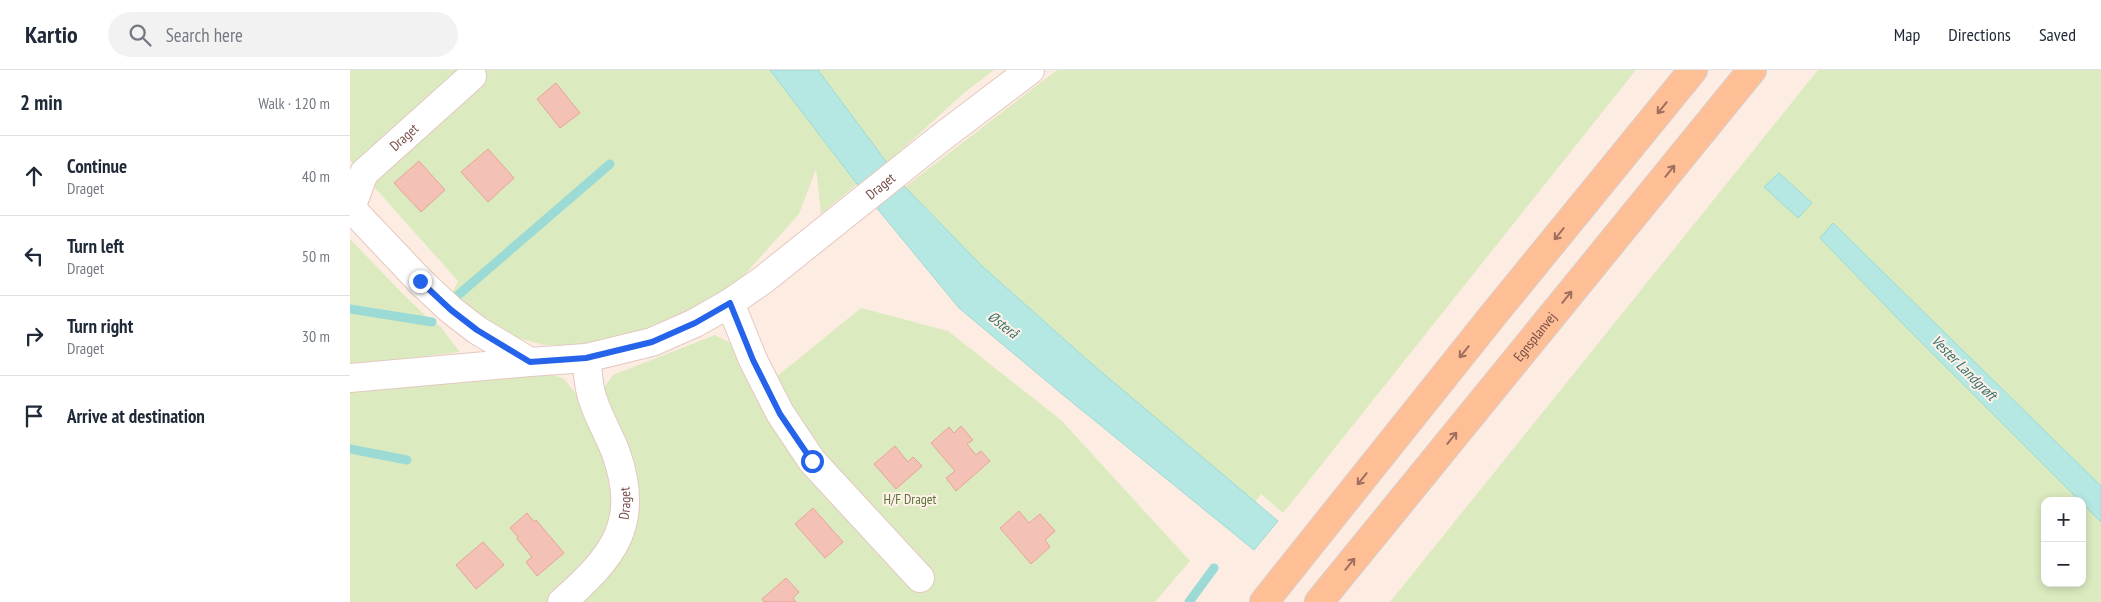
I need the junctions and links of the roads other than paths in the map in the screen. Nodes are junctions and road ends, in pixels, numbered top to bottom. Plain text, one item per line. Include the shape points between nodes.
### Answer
1 (1030, 70) edge
2 (1693, 70) edge
3 (1752, 70) edge
4 (472, 76) dead end
5 (351, 207) edge
6 (730, 303) junction
7 (586, 358) junction
8 (530, 362) junction
9 (350, 378) edge
10 (920, 578) dead end
11 (562, 602) edge
12 (1264, 602) edge
13 (1319, 602) edge

1 - 6 street, Draget
2 -> 12 main road
13 -> 3 main road, Egnsplanvej
4 - 5 street, Draget via 364,173
5 - 8 street, Draget via 451,310
6 - 7 street, Draget via 652,342
6 - 10 street via 780,414 812,461
7 - 8 street, Draget
7 - 11 street, Draget via 592,398 616,452 622,475 624,523 605,560
8 - 9 street, Draget

